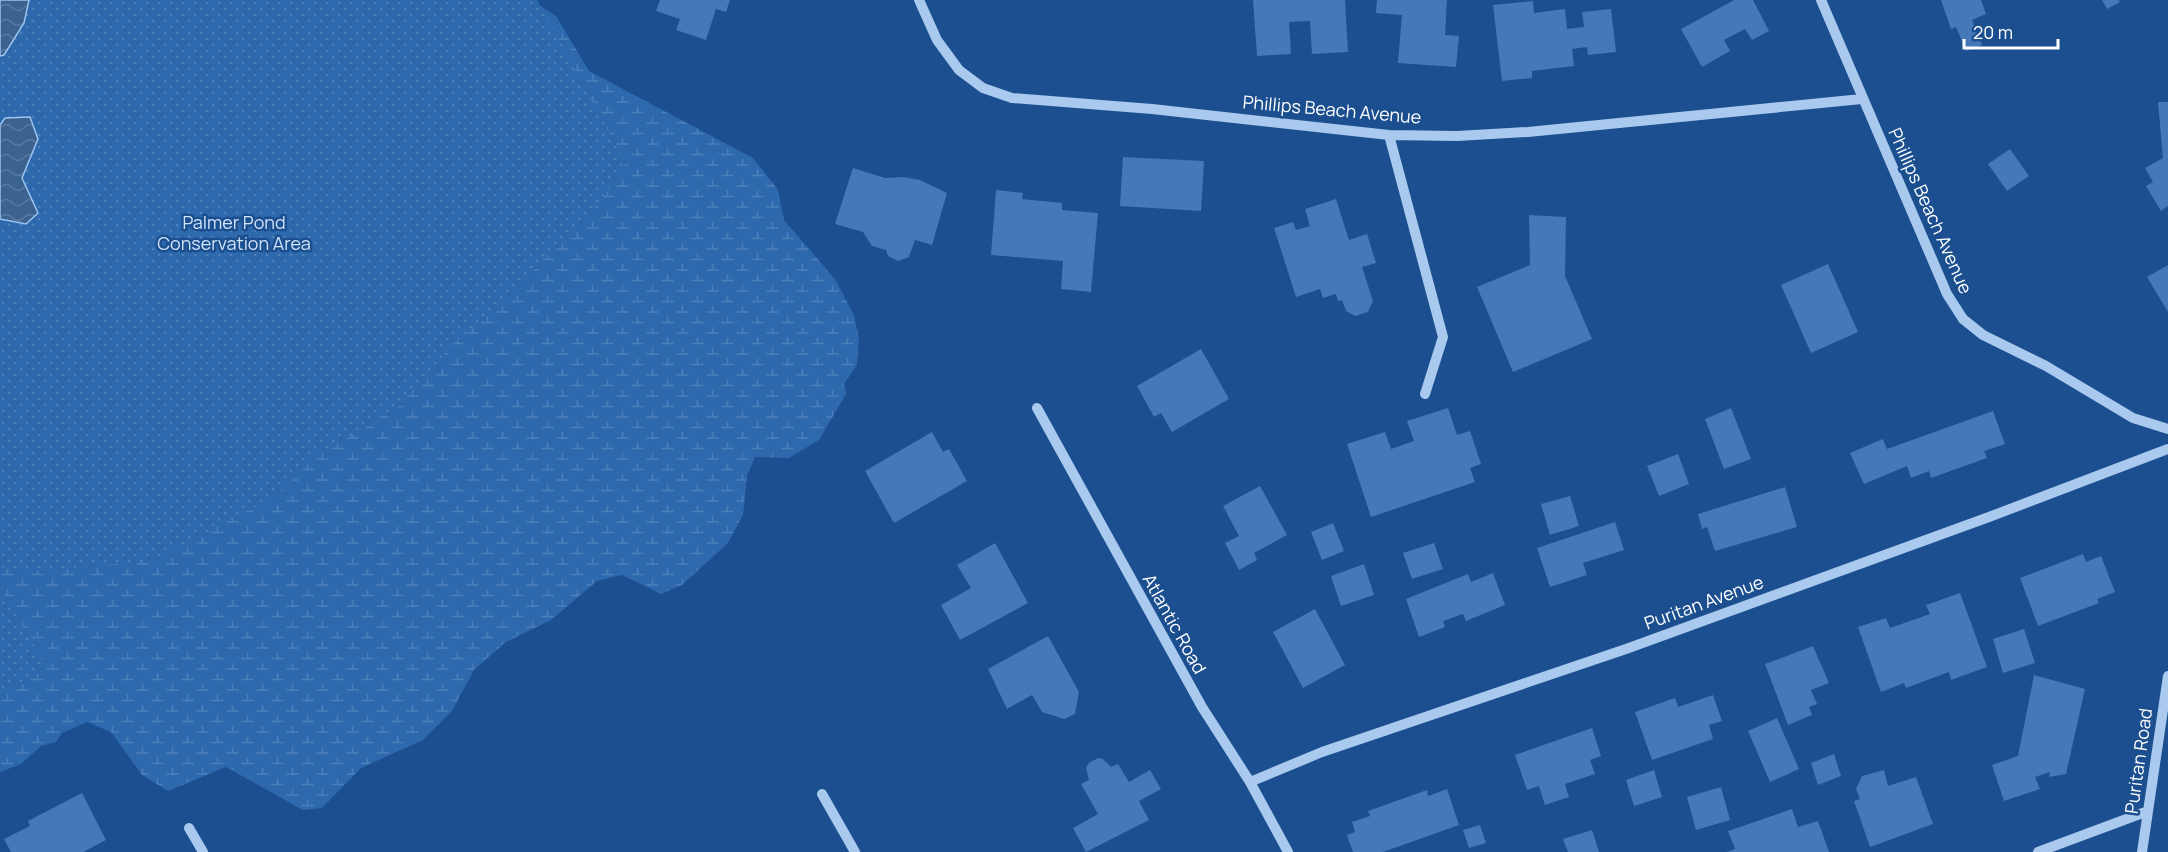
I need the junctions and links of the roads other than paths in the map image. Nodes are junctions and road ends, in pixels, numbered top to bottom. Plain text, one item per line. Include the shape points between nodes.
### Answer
1 (919, 0) edge
2 (1821, 0) edge
3 (1862, 99) junction
4 (1389, 135) junction
5 (1425, 394) dead end
6 (1037, 408) dead end
7 (2168, 429) edge
8 (2168, 449) edge
9 (2168, 676) edge
10 (1250, 782) junction
11 (822, 794) dead end
12 (2148, 811) junction
13 (189, 828) dead end
14 (203, 852) edge
15 (855, 852) edge
16 (1288, 852) edge
17 (2038, 852) edge
18 (2142, 852) edge

1 - 4 street, Phillips Beach Avenue via 937,40 959,70 983,88 1012,98
2 - 3 street, Phillips Beach Avenue
3 - 4 street, Phillips Beach Avenue via 1528,132
3 - 7 street, Phillips Beach Avenue via 1947,294 1963,319 1983,335 2046,366 2133,418
4 - 5 street via 1443,337
6 - 10 street, Atlantic Road via 1202,707
8 - 10 street, Puritan Avenue via 1626,650 1322,752
9 - 12 street, Puritan Road
10 - 16 street, Atlantic Road
11 - 15 street
12 - 17 street
12 - 18 street, Puritan Road
13 - 14 street

